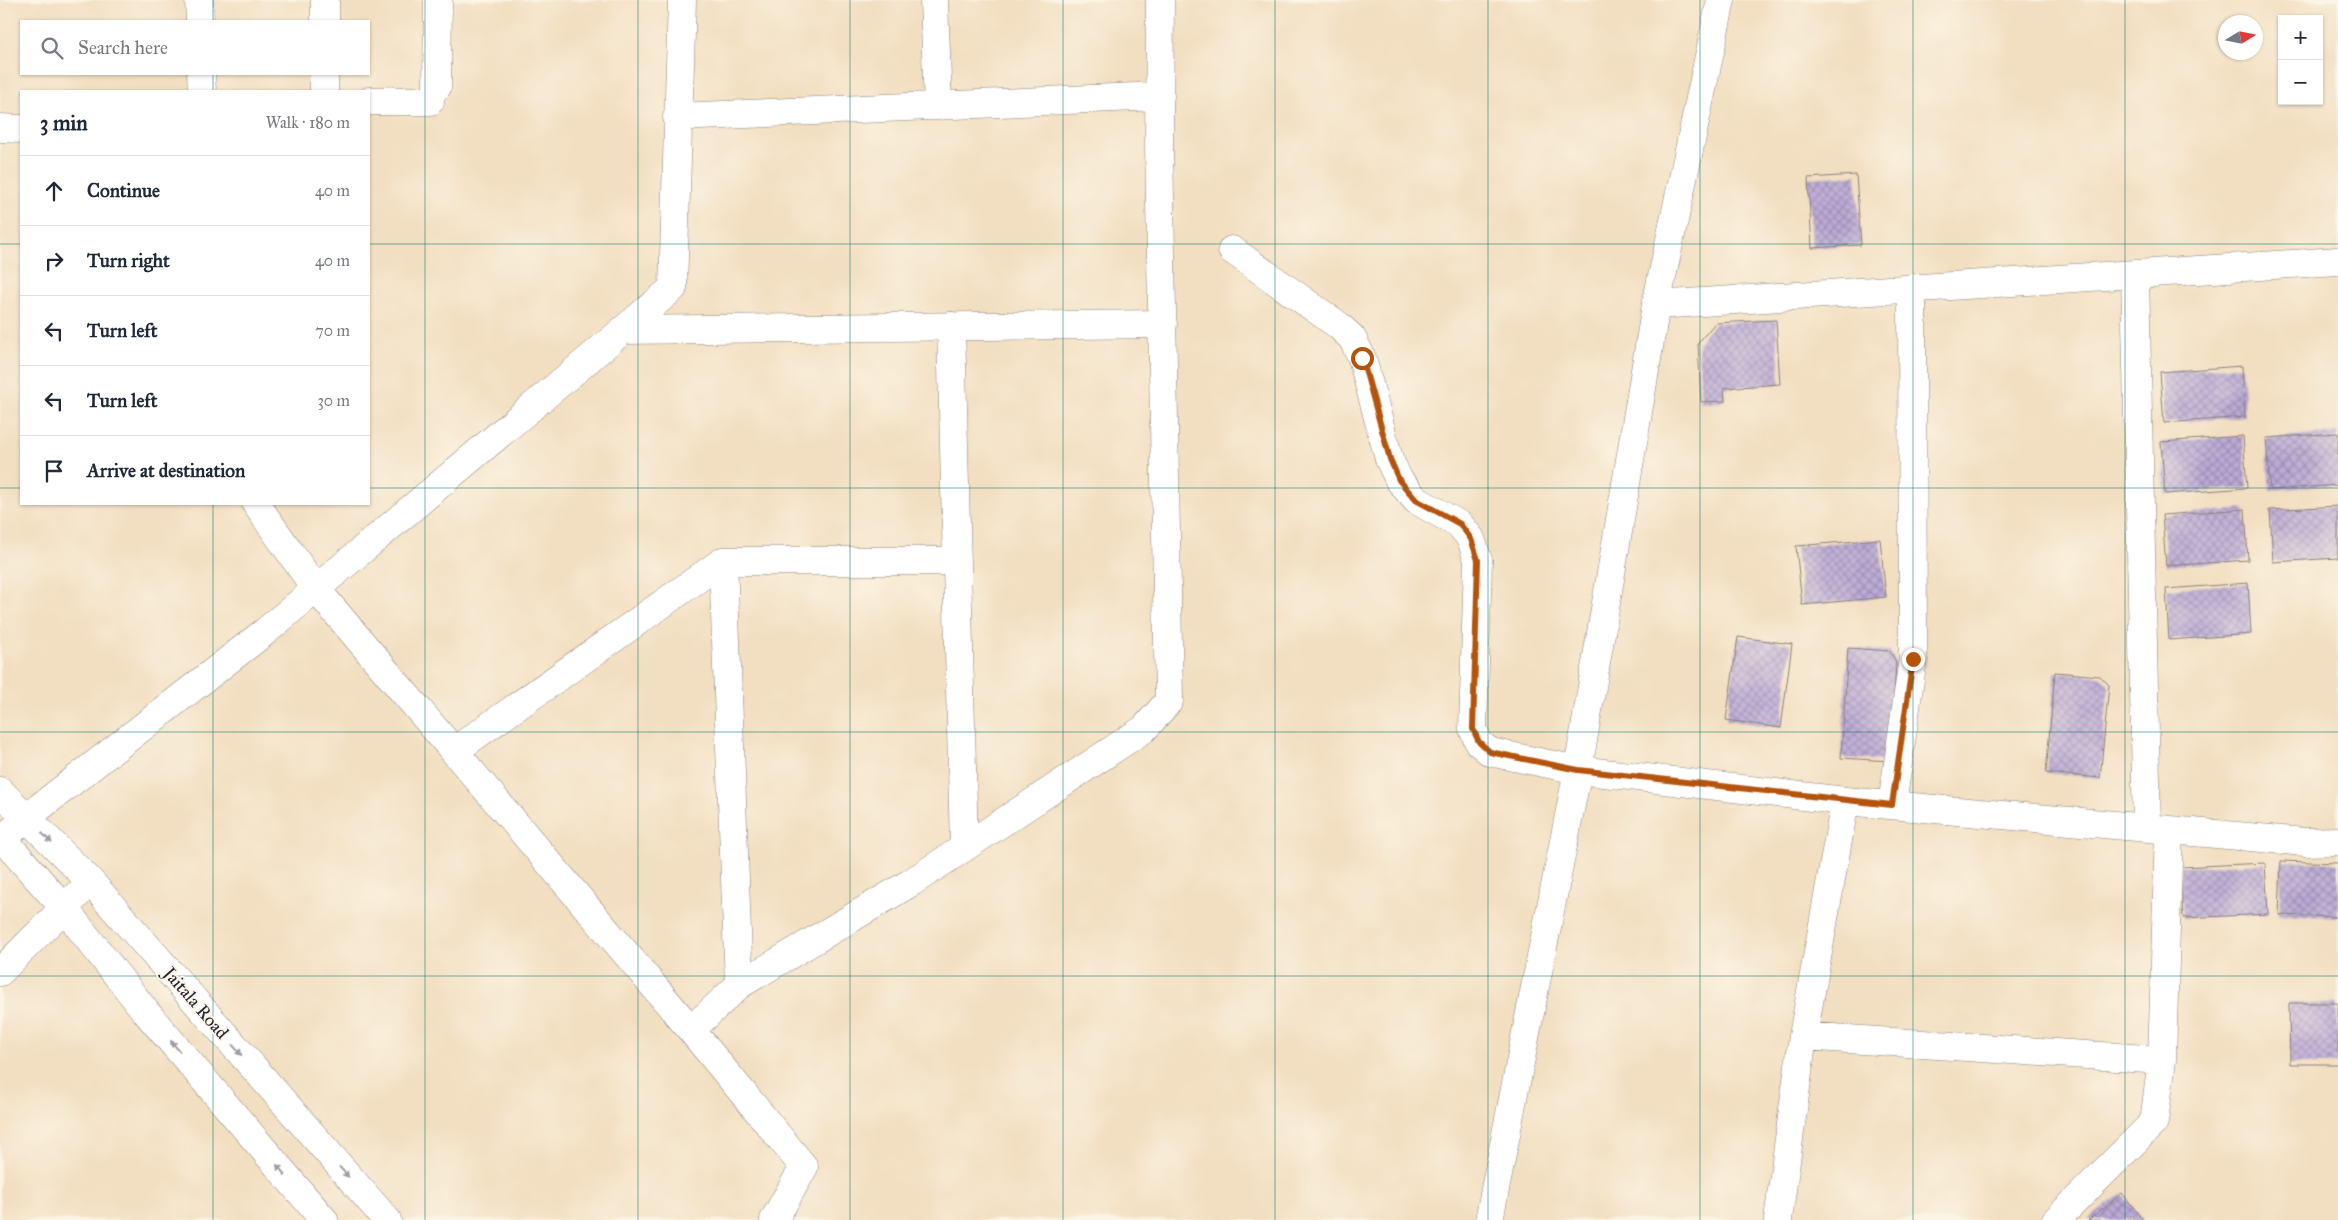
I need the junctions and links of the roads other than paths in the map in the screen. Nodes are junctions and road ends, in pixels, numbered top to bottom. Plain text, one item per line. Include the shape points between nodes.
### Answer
1 (199, 0) edge
2 (325, 0) edge
3 (438, 0) edge
4 (682, 0) edge
5 (934, 0) edge
6 (1160, 0) edge
7 (1721, 0) edge
8 (200, 20) edge
9 (325, 20) edge
10 (201, 75) edge
11 (324, 75) edge
12 (202, 90) edge
13 (324, 90) edge
14 (1160, 96) junction
15 (370, 101) edge
16 (938, 106) junction
17 (677, 117) junction
18 (0, 128) edge
19 (20, 130) edge
20 (1232, 250) dead end
21 (2338, 261) edge
22 (2135, 274) junction
23 (1912, 288) junction
24 (1656, 305) junction
25 (1163, 324) junction
26 (951, 326) junction
27 (623, 330) junction
28 (257, 505) edge
29 (723, 560) junction
30 (957, 561) junction
31 (316, 589) junction
32 (454, 750) junction
33 (1578, 770) junction
34 (0, 792) edge
35 (1844, 801) junction
36 (1892, 805) junction
37 (27, 817) junction
38 (2158, 829) junction
39 (2, 837) edge
40 (2338, 841) edge
41 (964, 848) junction
42 (90, 881) junction
43 (64, 908) junction
44 (0, 972) edge
45 (739, 985) junction
46 (691, 1030) junction
47 (1802, 1036) junction
48 (2162, 1060) junction
49 (324, 1220) edge
50 (387, 1220) edge
51 (774, 1220) edge
52 (1489, 1220) edge
53 (1778, 1220) edge
54 (2056, 1220) edge

1 - 8 street
2 - 9 street
3 - 15 street via 434,94
4 - 17 street
5 - 16 street
6 - 14 street
7 - 24 street
10 - 12 street
11 - 13 street
14 - 16 street
14 - 25 street
16 - 17 street
17 - 27 street via 673,288
18 - 19 street
20 - 33 street via 1352,338 1362,358 1390,459 1399,480 1416,500 1460,524 1471,539 1478,560 1473,729 1479,742 1490,752
21 - 22 street
22 - 23 street
22 - 38 street
23 - 24 street
23 - 36 street via 1913,659
24 - 33 street
25 - 26 street
25 - 41 street via 1169,701 1144,730
26 - 27 street
26 - 30 street
27 - 31 street
28 - 31 street
29 - 30 street
29 - 32 street
29 - 45 street
30 - 41 street
31 - 32 street
31 - 37 street
32 - 46 street
33 - 35 street
33 - 52 street
34 - 37 street, Jaitala Road
35 - 36 street
35 - 47 street
36 - 38 street
37 - 39 street
37 -> 42 street, Jaitala Road
38 - 40 street via 2305,842
38 - 48 street
39 - 43 street
41 - 45 street
42 - 43 street
42 -> 50 street, Jaitala Road
43 - 44 street
49 -> 43 street via 146,1012
45 - 46 street
46 - 51 street via 804,1167
47 - 48 street
47 - 53 street
48 - 54 street via 2154,1122

